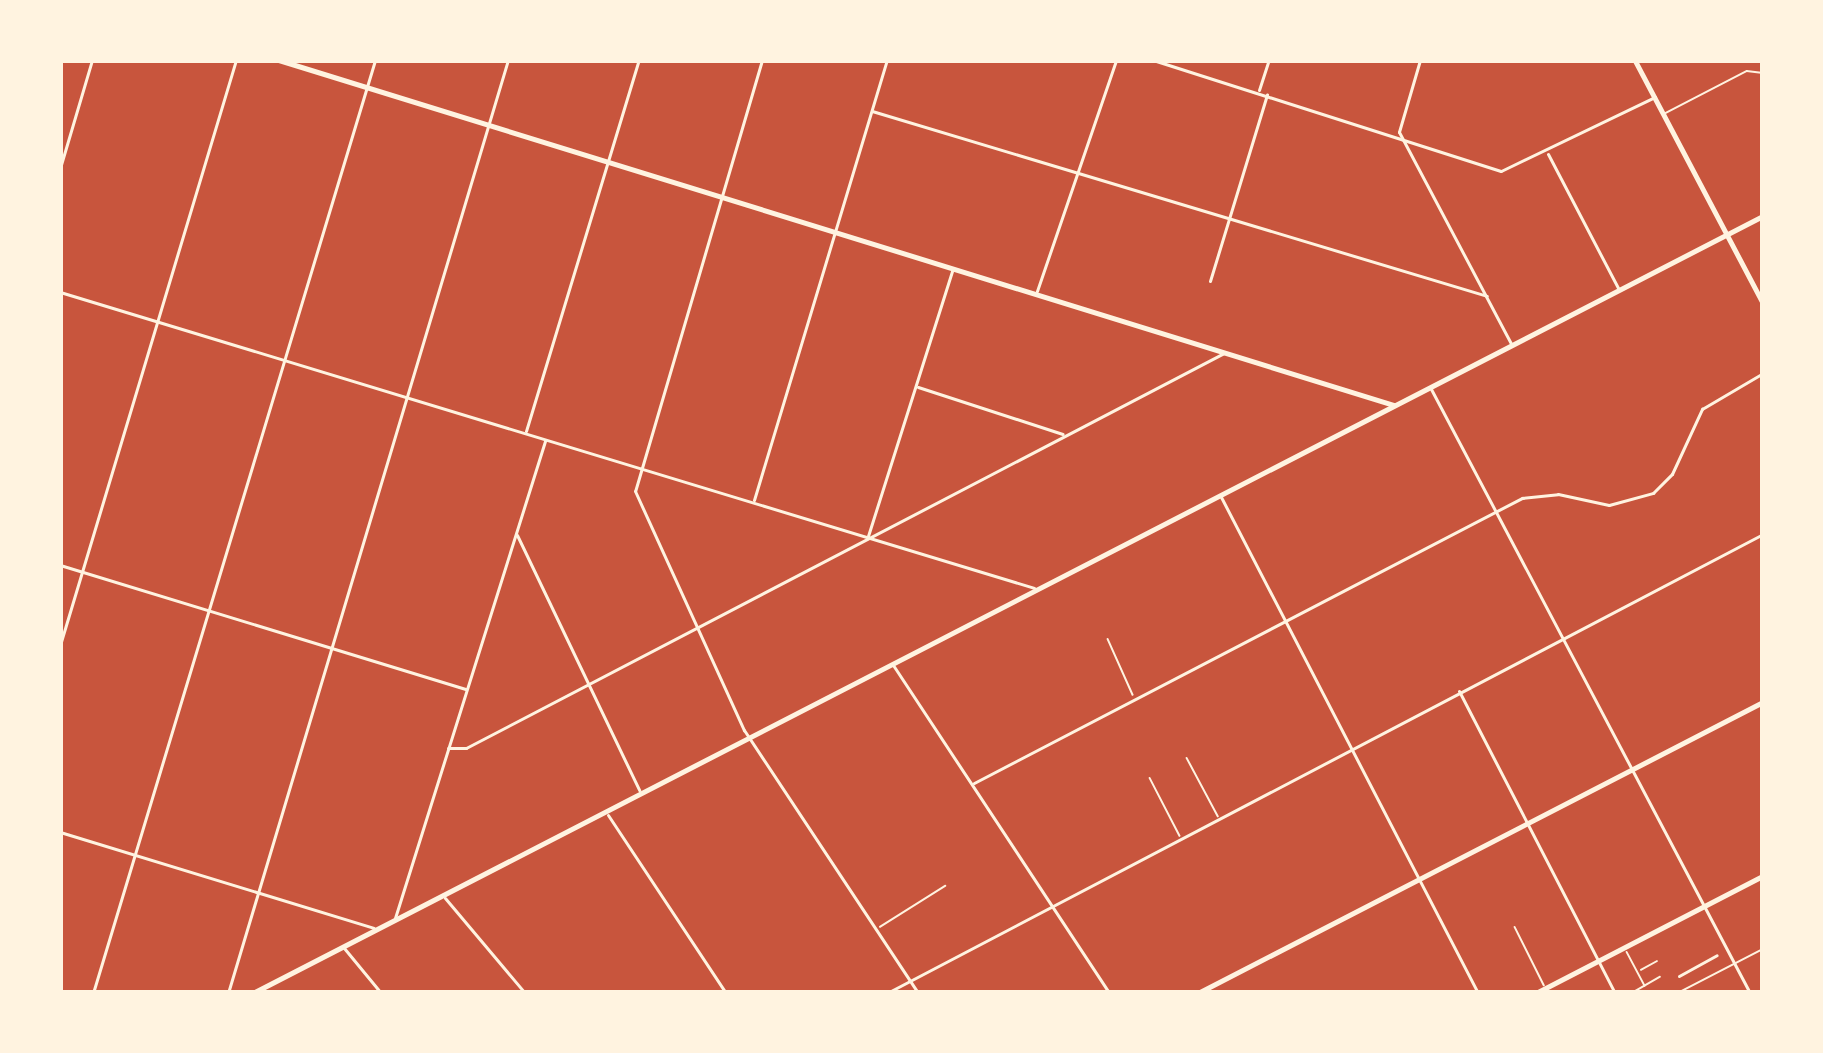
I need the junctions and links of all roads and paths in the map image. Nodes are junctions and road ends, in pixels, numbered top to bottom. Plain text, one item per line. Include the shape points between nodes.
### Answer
1 (92, 60) edge
2 (236, 60) edge
3 (279, 60) edge
4 (375, 60) edge
5 (508, 60) edge
6 (639, 60) edge
7 (762, 60) edge
8 (887, 60) edge
9 (1116, 60) edge
10 (1153, 60) edge
11 (1268, 60) edge
12 (1420, 60) edge
13 (1635, 60) edge
14 (1763, 73) edge
15 (368, 87) junction
16 (1258, 92) junction
17 (1267, 95) junction
18 (1655, 98) junction
19 (872, 111) junction
20 (1664, 114) junction
21 (489, 124) junction
22 (1403, 140) junction
23 (1548, 154) junction
24 (608, 161) junction
25 (60, 168) edge
26 (1081, 173) junction
27 (721, 196) junction
28 (1763, 216) edge
29 (1230, 220) junction
30 (836, 232) junction
31 (1727, 234) junction
32 (953, 267) junction
33 (1210, 281) dead end
34 (1618, 290) junction
35 (60, 292) edge
36 (1037, 293) junction
37 (1487, 296) junction
38 (1763, 303) edge
39 (157, 321) junction
40 (1512, 345) junction
41 (1226, 352) junction
42 (284, 359) junction
43 (1763, 373) edge
44 (914, 386) junction
45 (1431, 388) junction
46 (407, 397) junction
47 (1394, 405) junction
48 (526, 432) junction
49 (1064, 434) junction
50 (545, 438) junction
51 (638, 467) junction
52 (1221, 497) junction
53 (754, 502) junction
54 (1496, 512) junction
55 (515, 534) junction
56 (1763, 534) edge
57 (868, 538) junction
58 (60, 566) edge
59 (81, 572) junction
60 (1040, 590) junction
61 (207, 610) junction
62 (1286, 621) junction
63 (697, 629) junction
64 (1562, 637) junction
65 (1108, 639) dead end
66 (60, 645) edge
67 (330, 649) junction
68 (892, 664) junction
69 (590, 684) junction
70 (466, 689) junction
71 (1459, 691) junction
72 (1134, 699) junction
73 (1763, 702) edge
74 (750, 738) junction
75 (1351, 747) junction
76 (448, 748) junction
77 (1187, 758) dead end
78 (1633, 770) junction
79 (1150, 778) dead end
80 (974, 783) junction
81 (640, 792) junction
82 (605, 811) junction
83 (1218, 816) junction
84 (1528, 824) junction
85 (60, 832) edge
86 (1180, 836) junction
87 (134, 856) junction
88 (1763, 876) edge
89 (1420, 879) junction
90 (944, 886) dead end
91 (258, 893) junction
92 (442, 894) junction
93 (1052, 904) junction
94 (1704, 905) junction
95 (394, 920) junction
96 (1516, 927) dead end
97 (376, 929) junction
98 (876, 929) junction
99 (343, 946) junction
100 (1625, 948) junction
101 (1763, 949) edge
102 (1717, 955) dead end
103 (1600, 961) junction
104 (1657, 961) dead end
105 (1734, 963) junction
106 (1637, 972) junction
107 (1679, 976) dead end
108 (1660, 977) dead end
109 (910, 981) junction
110 (1645, 986) junction
111 (1546, 988) junction
112 (93, 993) edge
113 (228, 993) edge
114 (254, 993) edge
115 (382, 993) edge
116 (525, 993) edge
117 (726, 993) edge
118 (886, 993) edge
119 (918, 993) edge
120 (1109, 993) edge
121 (1198, 993) edge
122 (1478, 993) edge
123 (1537, 993) edge
124 (1615, 993) edge
125 (1632, 993) edge
126 (1678, 993) edge
127 (1750, 993) edge

1 - 25 street
2 - 39 street
3 - 15 street
4 - 15 street
5 - 21 street
6 - 24 street
7 - 27 street
8 - 19 street
9 - 26 street
10 - 16 street
11 - 16 street
12 - 22 street
13 - 18 street
14 - 20 lane via 1747,71
15 - 21 street
15 - 42 street
16 - 17 street
17 - 22 street
17 - 29 street
18 - 20 street
18 - 23 street
19 - 26 street
19 - 30 street
20 - 31 street
21 - 24 street
21 - 46 street
22 - 23 street via 1501,171
22 - 37 street
23 - 34 street
24 - 27 street
24 - 48 street
26 - 29 street
26 - 36 street
27 - 30 street
27 - 51 street
28 - 31 street
29 - 33 street
29 - 37 street
30 - 32 street
30 - 53 street
31 - 34 street
31 - 38 street
32 - 36 street
32 - 44 street
34 - 40 street
35 - 39 street
36 - 41 street
37 - 40 street
39 - 42 street
39 - 59 street
40 - 45 street
41 - 47 street
41 - 49 street
42 - 46 street
42 - 61 street
43 - 54 street via 1702,409 1672,473 1653,493 1609,505 1537,494
44 - 49 street
44 - 57 street
45 - 47 street
45 - 54 street
46 - 48 street
46 - 67 street
47 - 52 street
48 - 50 street
49 - 57 street
50 - 51 street
50 - 55 street
51 - 53 street
51 - 63 street via 635,491
52 - 60 street
52 - 62 street
53 - 57 street
54 - 62 street
54 - 64 street
55 - 69 street via 527,544
55 - 70 street
56 - 64 street
57 - 60 street
57 - 63 street
58 - 59 street
59 - 61 street
59 - 66 street
60 - 68 street
61 - 67 street
61 - 87 street
62 - 72 street
62 - 75 street
63 - 69 street
63 - 74 street
64 - 71 street
64 - 78 street
65 - 72 lane
67 - 70 street
67 - 91 street
68 - 74 street
68 - 80 street
69 - 76 street via 466,748
69 - 81 street
70 - 76 street
71 - 75 street
71 - 84 street
72 - 80 street
73 - 78 street
74 - 81 street
74 - 98 street
75 - 83 street
75 - 89 street
76 - 95 street
77 - 83 lane
78 - 84 street
78 - 94 street
79 - 86 lane
80 - 93 street
81 - 82 street
82 - 92 street
82 - 117 street
83 - 86 street
84 - 89 street
84 - 103 street
85 - 87 street
86 - 93 street
87 - 91 street
87 - 112 street
88 - 94 street
89 - 121 street
89 - 122 street
90 - 98 lane
91 - 97 street
91 - 113 street
92 - 95 street
92 - 116 street
93 - 109 street
93 - 120 street
94 - 100 street
94 - 105 street
95 - 97 street
96 - 111 lane
97 - 99 street
98 - 109 street
99 - 114 street
99 - 115 street
100 - 103 street
100 - 106 lane
101 - 105 lane
102 - 107 street
103 - 111 street
103 - 124 street
104 - 106 lane
105 - 126 lane
105 - 127 street
106 - 110 lane
108 - 110 lane
109 - 118 street
109 - 119 street
110 - 125 lane
111 - 123 street

